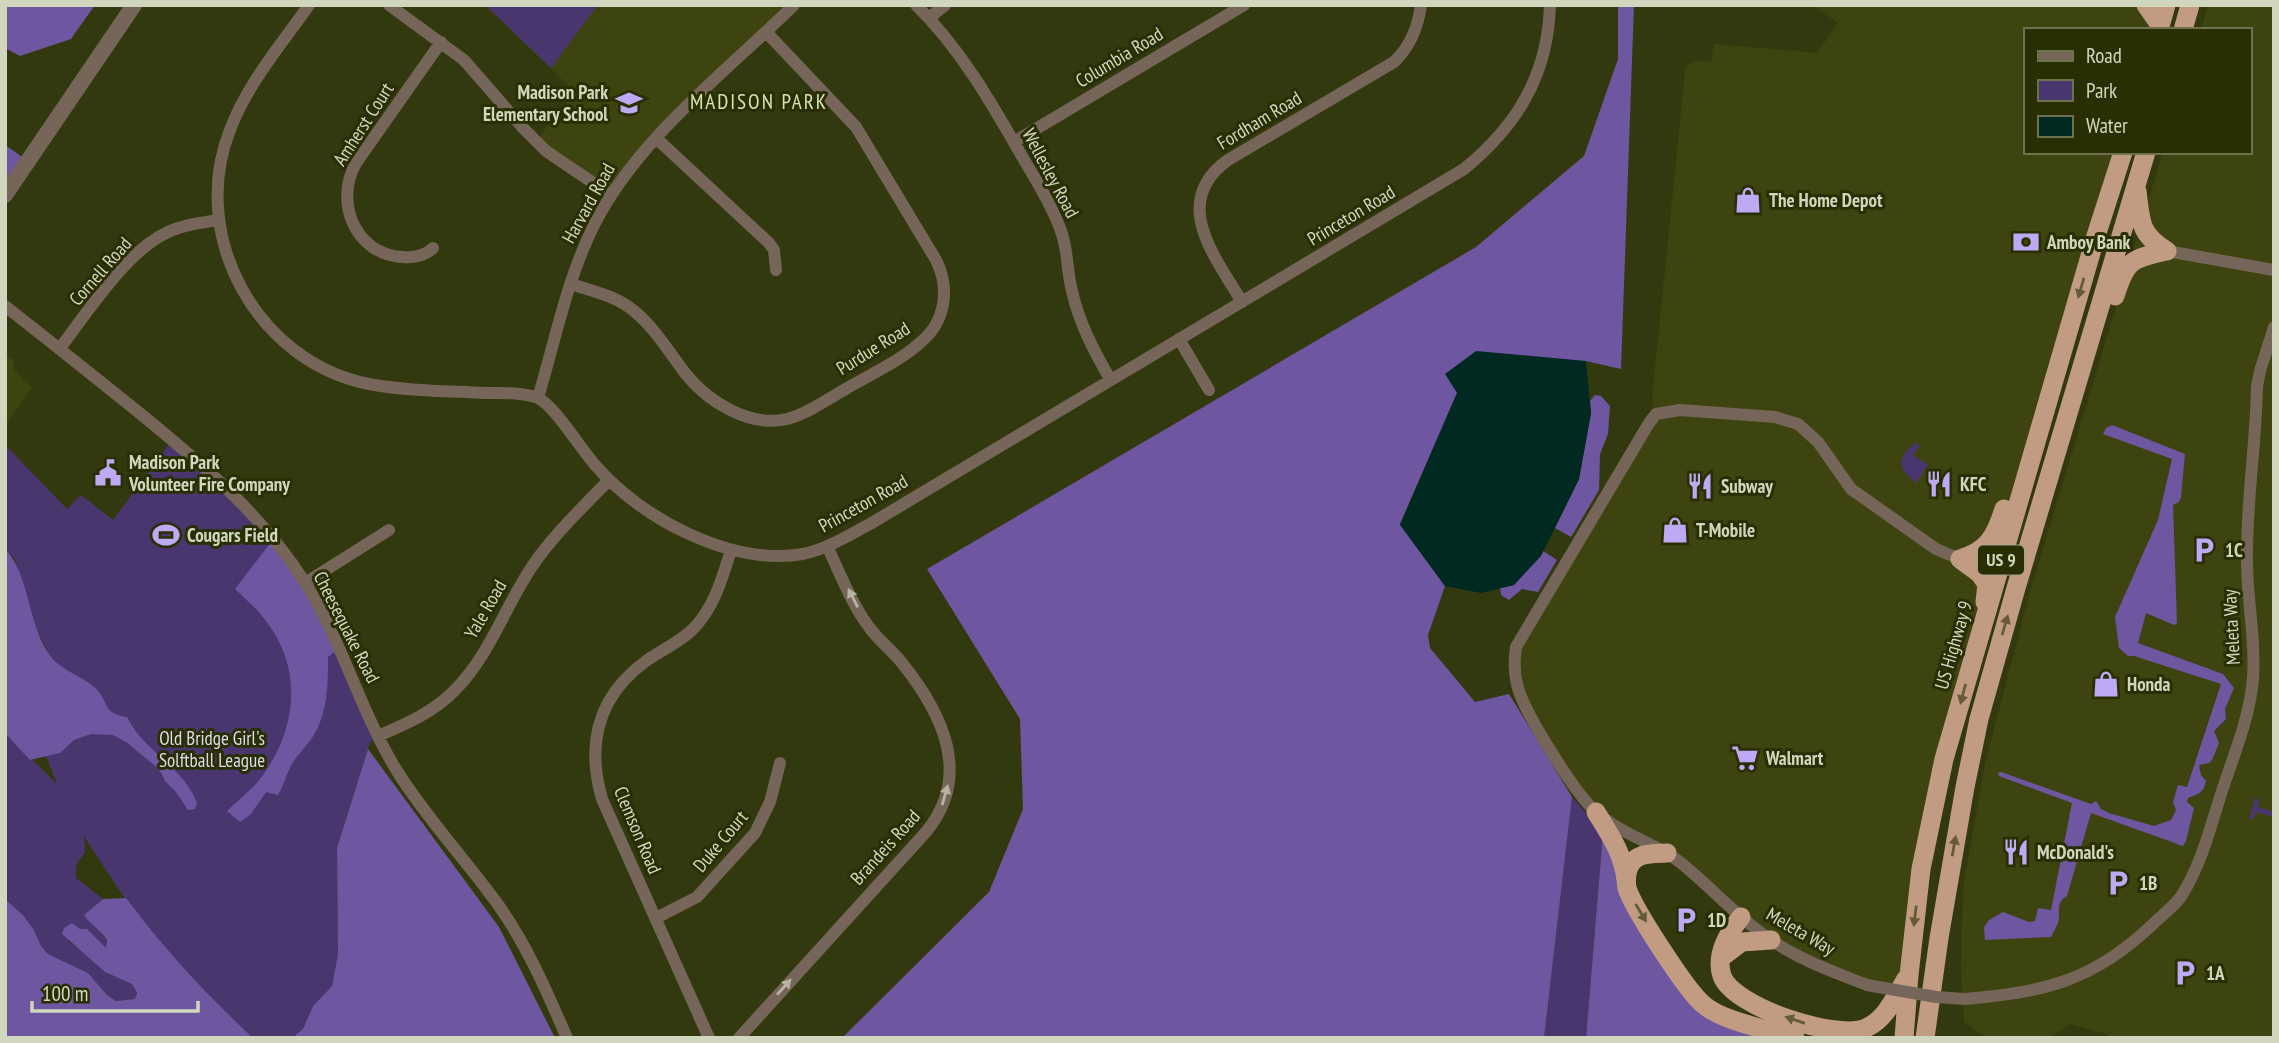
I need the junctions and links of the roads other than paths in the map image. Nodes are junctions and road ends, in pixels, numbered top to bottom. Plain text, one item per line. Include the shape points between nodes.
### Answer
1 (134, 5) edge
2 (309, 5) edge
3 (390, 5) edge
4 (794, 5) edge
5 (916, 5) edge
6 (945, 5) edge
7 (1244, 5) edge
8 (1421, 5) edge
9 (1550, 5) edge
10 (2146, 5) edge
11 (2166, 5) edge
12 (2190, 5) edge
13 (929, 18) junction
14 (2160, 27) edge
15 (2184, 28) edge
16 (766, 32) junction
17 (441, 42) junction
18 (656, 138) junction
19 (1014, 142) junction
20 (2122, 154) edge
21 (2145, 154) edge
22 (2136, 185) junction
23 (5, 195) edge
24 (611, 195) junction
25 (218, 220) junction
26 (433, 248) dead end
27 (2167, 251) junction
28 (776, 270) dead end
29 (2274, 270) edge
30 (571, 284) junction
31 (1242, 302) junction
32 (5, 306) edge
33 (2274, 327) edge
34 (1179, 339) junction
35 (60, 348) junction
36 (1110, 379) junction
37 (2077, 381) junction
38 (1209, 390) dead end
39 (2050, 396) junction
40 (538, 398) junction
41 (609, 480) junction
42 (389, 530) dead end
43 (827, 546) junction
44 (732, 550) junction
45 (1960, 559) junction
46 (305, 583) junction
47 (1973, 657) junction
48 (378, 736) junction
49 (780, 763) dead end
50 (1596, 812) junction
51 (1667, 853) junction
52 (1626, 880) junction
53 (1741, 917) junction
54 (656, 918) junction
55 (1771, 940) junction
56 (1722, 957) junction
57 (1909, 975) junction
58 (567, 1038) edge
59 (709, 1038) edge
60 (739, 1038) edge
61 (1795, 1038) edge
62 (1904, 1038) edge
63 (1925, 1038) edge

1 - 23 street
2 - 25 street via 248,94 230,130 218,177
3 - 17 street
4 - 16 street, Harvard Road
5 - 13 street, Wellesley Road
6 - 13 street
7 - 19 street, Columbia Road
8 - 31 street, Fordham Road via 1412,37 1394,62 1228,160 1209,180 1200,201 1202,231
9 - 31 street, Princeton Road via 1546,43 1532,87 1494,143 1451,177
10 - 14 highway
11 - 14 highway
12 - 15 highway
13 - 19 street, Wellesley Road via 968,68
16 - 18 street, Harvard Road
16 - 30 street, Purdue Road via 856,127 936,260 944,297 932,331 915,347 808,410 784,420 763,420 735,412 699,388 626,304
17 - 24 street via 472,68 540,146
17 - 26 street, Amherst Court via 356,163 347,191 354,226 373,248 412,257
18 - 24 street, Harvard Road
18 - 28 street via 769,243
19 - 36 street, Wellesley Road via 1060,229 1077,312
20 -> 39 highway, US Highway 9 / US 9
21 - 22 highway, US 9
22 - 27 highway via 2144,232
22 - 37 highway, US 9
24 - 30 street, Harvard Road via 590,233
25 - 35 street, Cornell Road via 176,229 144,247
25 - 40 street via 229,263 247,299 281,340 312,362 346,378 393,387
27 - 29 street
27 - 37 highway via 2134,260 2122,273 2107,320
30 - 40 street, Harvard Road
31 - 34 street, Princeton Road
32 - 35 street, Cheesequake Road
33 - 55 street, Meleta Way, bridge via 2257,387 2246,562 2253,652 2247,716 2203,851 2178,900 2132,944 2096,969 2018,994 1965,999 1867,985 1821,968
34 - 36 street, Princeton Road
34 - 38 street
35 - 46 street, Cheesequake Road via 236,495
36 - 43 street, Princeton Road
63 -> 37 highway, US 9 via 1938,938 1979,719
39 - 45 highway via 2028,429 1997,531 1979,553
39 - 47 highway, US Highway 9 / US 9
40 - 41 street, Princeton Road
41 - 44 street, Princeton Road via 651,513
41 - 48 street, Yale Road via 537,559 455,690 424,715
42 - 46 street
43 - 44 street, Princeton Road via 775,556
60 -> 43 street, Brandeis Road via 931,826 948,790 949,753 942,726 904,665 869,627
44 - 54 street, Clemson Road via 710,607 690,632 644,662 619,686 604,708 598,728 595,775 602,799
45 - 47 highway via 1987,583
45 - 50 street, Meleta Way via 1936,549 1851,489 1818,442 1798,424 1775,417 1680,410 1656,414 1516,648 1517,687 1577,792
46 - 48 street, Cheesequake Road
47 -> 57 highway, US Highway 9 / US 9 via 1944,759 1923,858
48 - 58 street, Cheesequake Road via 398,773 519,936
49 - 54 street, Duke Court via 770,802 755,832 697,897
50 - 51 street, Meleta Way
50 - 52 highway via 1617,845
51 - 52 highway via 1637,857
51 - 53 street, Meleta Way
52 -> 61 highway via 1651,929 1702,1004 1714,1013
53 - 55 street, Meleta Way
53 - 56 highway via 1727,936
54 - 59 street, Clemson Road
55 - 56 highway via 1742,942
57 -> 56 highway via 1876,1021 1859,1030 1838,1031 1785,1017 1738,995 1723,977
57 - 62 highway, US Highway 9 / US 9

